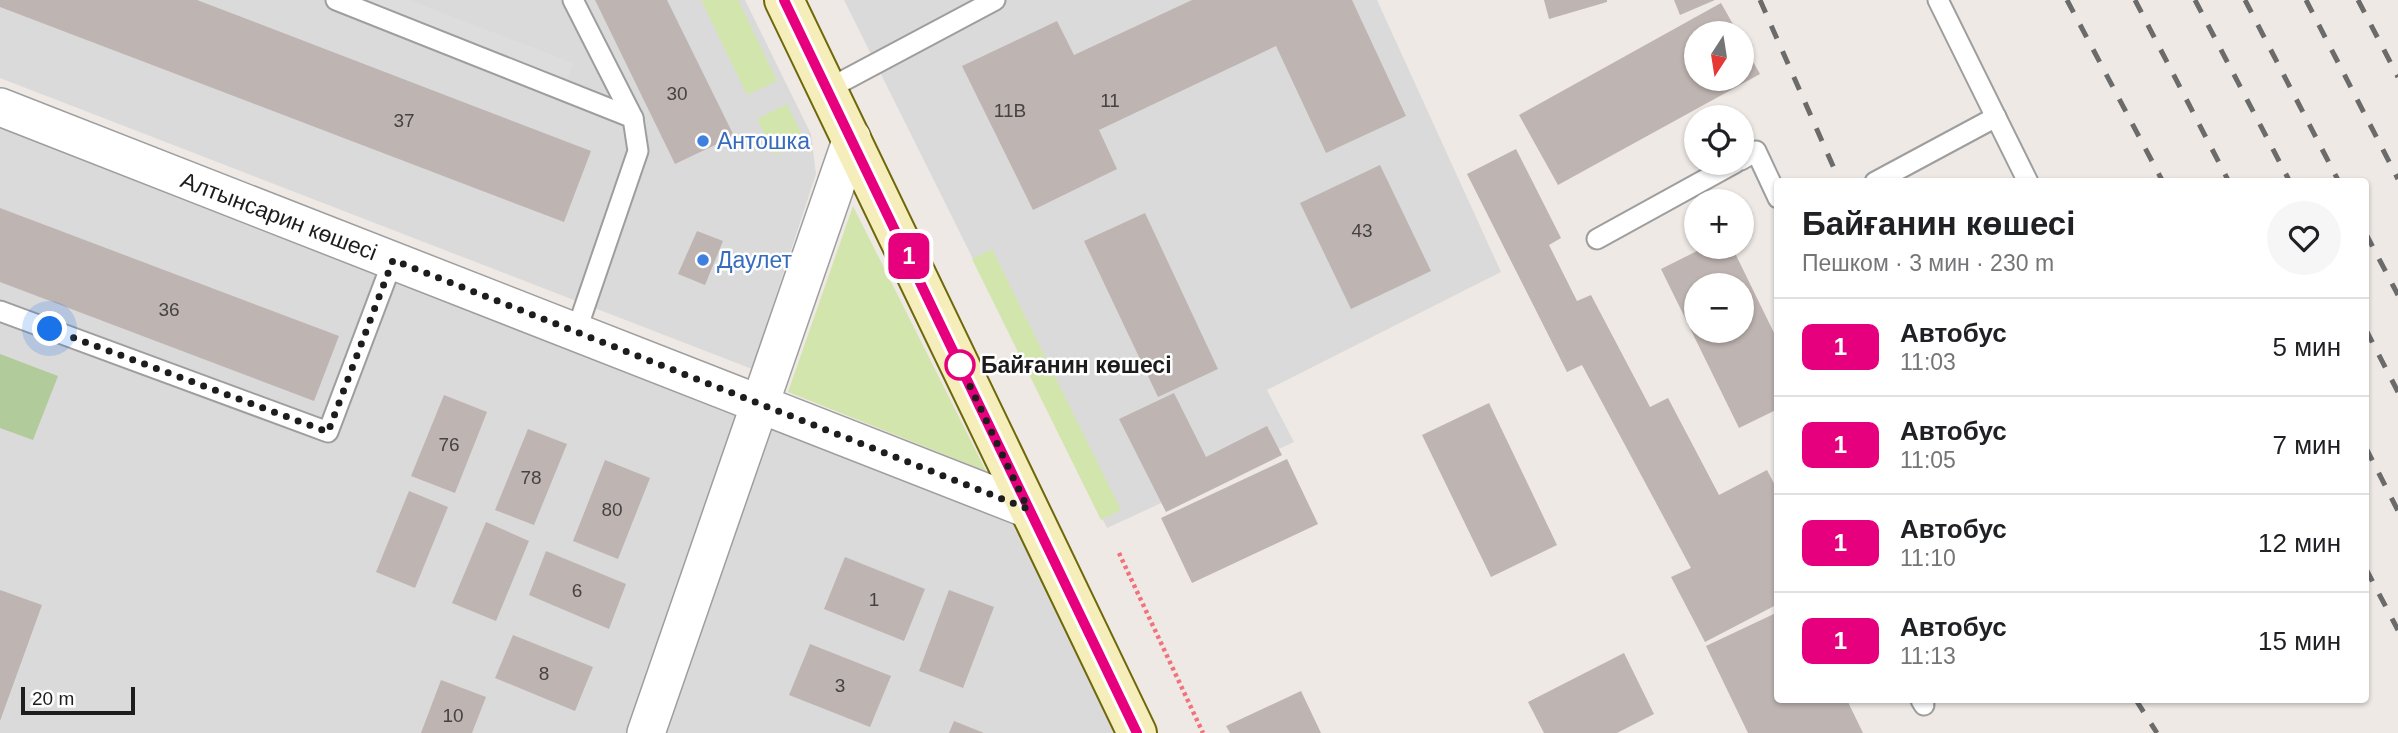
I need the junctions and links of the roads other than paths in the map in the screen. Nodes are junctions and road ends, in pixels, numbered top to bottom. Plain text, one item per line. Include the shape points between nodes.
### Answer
1 (336, 0) edge
2 (573, 0) edge
3 (784, 0) edge
4 (995, 0) edge
5 (1938, 0) edge
6 (828, 89) junction
7 (0, 107) edge
8 (633, 117) junction
9 (1996, 117) junction
10 (852, 138) junction
11 (1754, 152) edge
12 (1713, 175) edge
13 (1882, 178) edge
14 (2026, 178) edge
15 (1774, 189) edge
16 (1597, 239) dead end
17 (393, 260) junction
18 (0, 311) edge
19 (576, 332) junction
20 (761, 405) junction
21 (1028, 509) junction
22 (646, 733) edge
23 (1137, 733) edge

1 - 8 lane
2 - 8 lane
3 - 6 street
4 - 6 lane
5 - 9 lane
6 - 10 street
7 - 17 street, Алтынсарин көшесі
8 - 19 lane via 638,151
9 - 13 lane
9 - 14 lane
10 - 20 street
10 - 21 street
11 - 15 lane
12 - 16 lane
17 - 18 lane via 328,432
17 - 19 street, Алтынсарин көшесі
19 - 20 street, Алтынсарин көшесі
20 - 21 street, Алтынсарин көшесі
20 - 22 street
21 - 23 street

